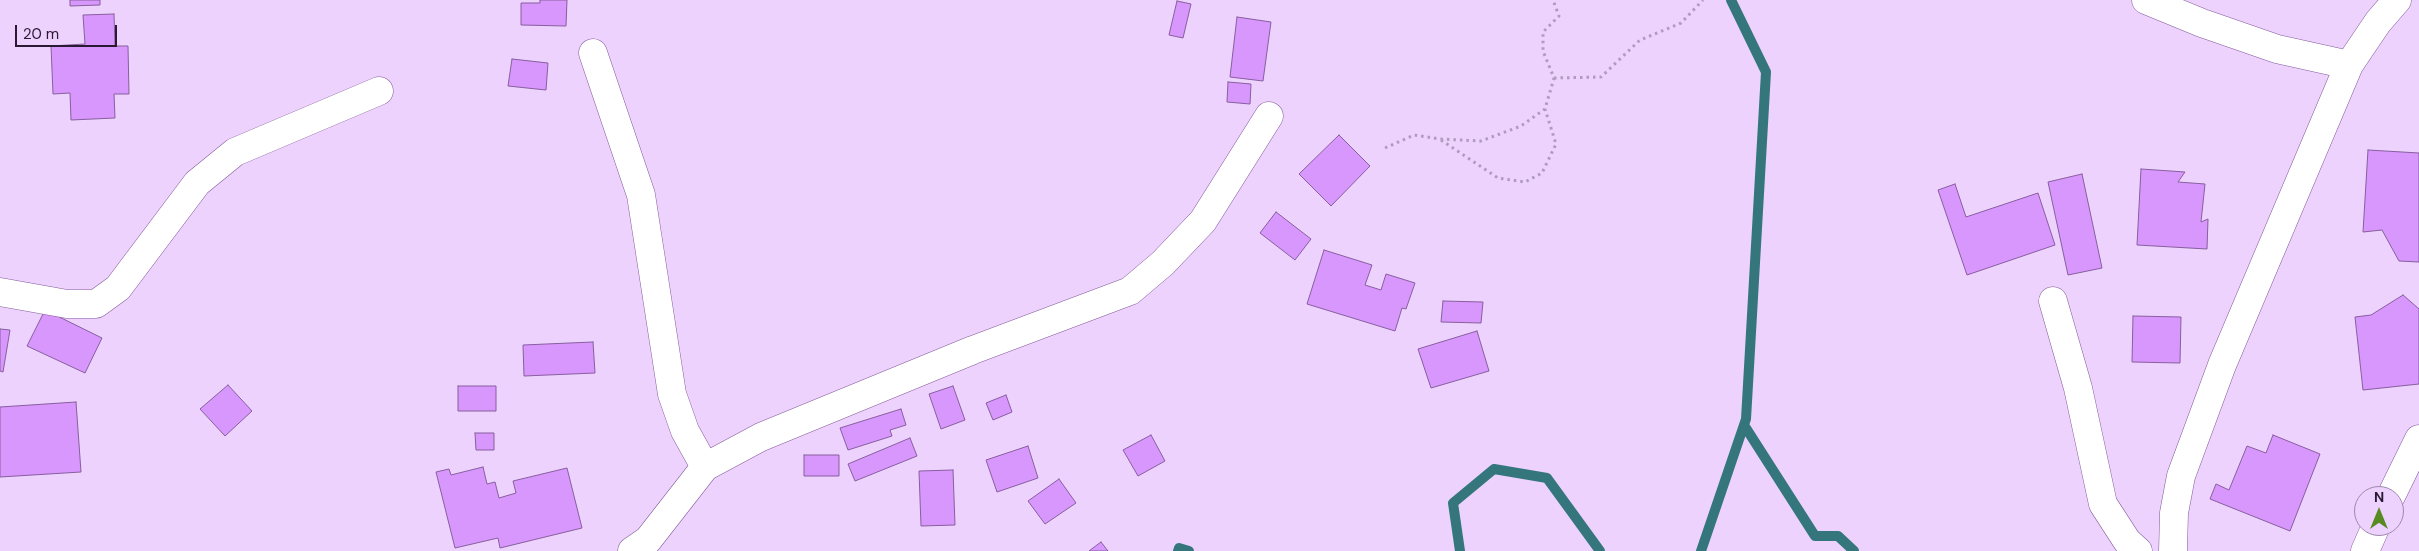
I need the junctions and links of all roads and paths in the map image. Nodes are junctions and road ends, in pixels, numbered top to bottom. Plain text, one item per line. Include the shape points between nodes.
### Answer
1 (1553, 0) edge
2 (1703, 0) edge
3 (2146, 0) edge
4 (2397, 0) edge
5 (593, 53) dead end
6 (2349, 65) junction
7 (1554, 78) junction
8 (379, 92) dead end
9 (1545, 109) junction
10 (1270, 116) dead end
11 (1440, 139) junction
12 (1385, 148) dead end
13 (0, 292) edge
14 (2053, 301) dead end
15 (2419, 439) edge
16 (705, 467) junction
17 (2396, 486) edge
18 (2372, 536) edge
19 (632, 551) edge
20 (2138, 551) edge
21 (2173, 551) edge
22 (2365, 551) edge

1 - 7 path via 1559,16 1543,32 1544,51
2 - 7 path via 1680,23 1640,40 1601,77
3 - 6 street via 2277,49
4 - 6 street
5 - 16 street via 641,195 672,394 685,431
6 - 21 street via 2222,365 2181,476 2174,513
7 - 9 path
8 - 13 street via 235,152 197,183 118,288 96,304 67,304
9 - 11 path via 1521,126 1481,140
9 - 11 path via 1556,144 1542,173 1526,182 1498,178
10 - 16 street via 1203,221 1164,263 1130,291 973,350 761,437
11 - 12 path via 1414,135
14 - 20 street via 2078,388 2103,504 2127,541
15 - 17 street
16 - 19 street via 648,540
18 - 22 street

